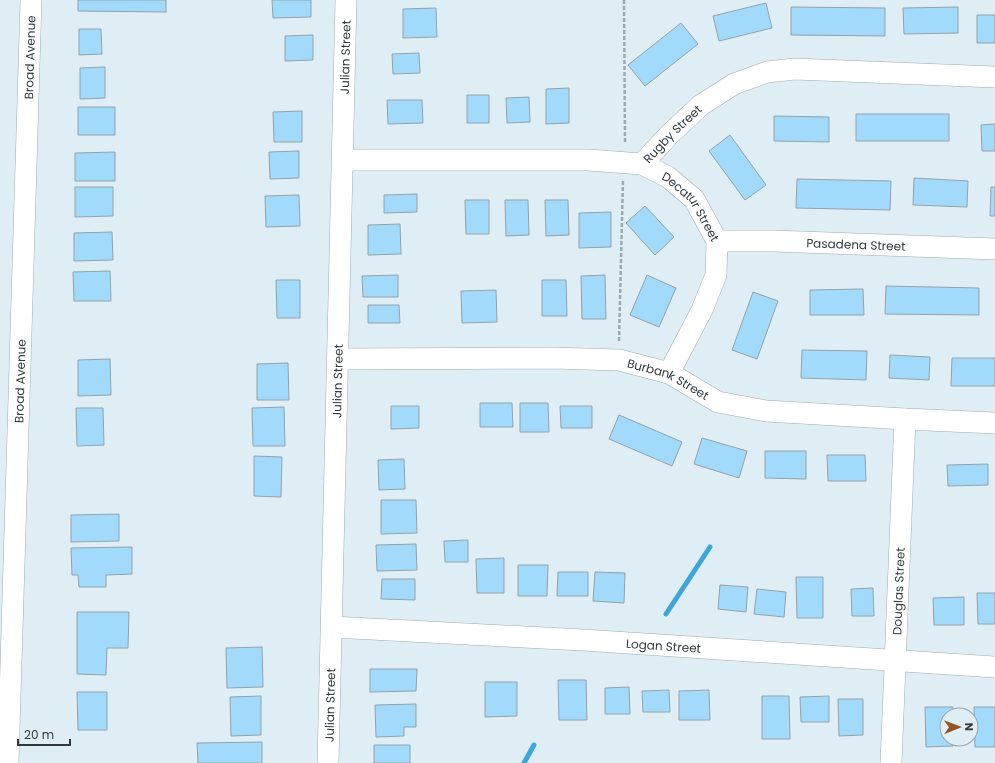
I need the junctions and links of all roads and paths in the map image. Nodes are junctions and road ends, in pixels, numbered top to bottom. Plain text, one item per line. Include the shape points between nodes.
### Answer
1 (31, 0) edge
2 (346, 0) edge
3 (995, 77) edge
4 (343, 160) junction
5 (642, 164) junction
6 (717, 241) junction
7 (995, 249) edge
8 (338, 359) junction
9 (669, 373) junction
10 (905, 419) junction
11 (995, 423) edge
12 (332, 627) junction
13 (896, 661) junction
14 (995, 667) edge
15 (8, 763) edge
16 (328, 763) edge
17 (891, 763) edge

1 - 15 street, Broad Avenue
2 - 4 street, Julian Street
3 - 5 street, Rugby Street via 795,69 767,72 734,84 701,105
4 - 5 street, Rugby Street via 588,160
4 - 8 street, Julian Street
5 - 6 street, Decatur Street via 668,177 694,199
6 - 7 street, Pasadena Street
6 - 9 street, Decatur Street via 716,275 702,310
8 - 9 street, Burbank Street via 618,360
8 - 12 street, Julian Street
9 - 10 street, Burbank Street via 718,402 766,411
10 - 11 street, Burbank Street
10 - 13 street, Douglas Street
12 - 13 street, Logan Street via 583,640
12 - 16 street, Julian Street
13 - 14 street, Logan Street
13 - 17 street, Douglas Street

